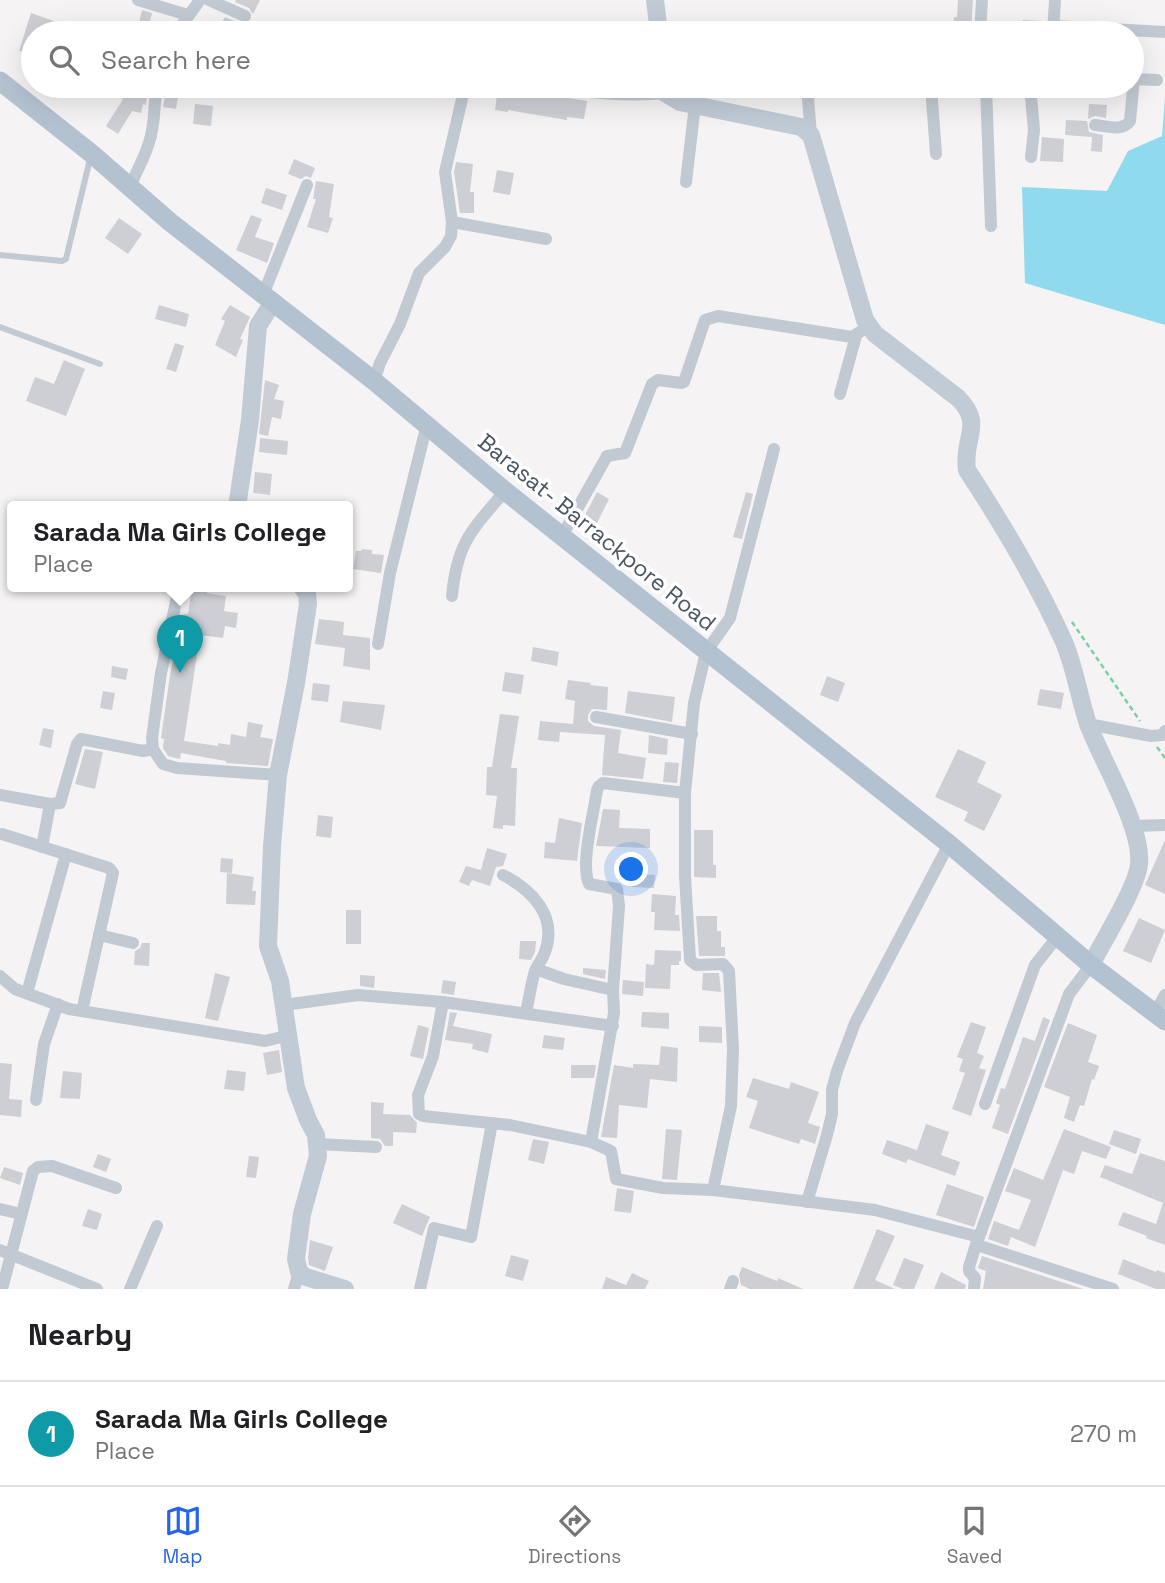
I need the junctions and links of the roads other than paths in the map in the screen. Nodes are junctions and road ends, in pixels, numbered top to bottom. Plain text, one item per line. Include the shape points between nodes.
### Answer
1 (138, 0) edge
2 (200, 0) edge
3 (209, 0) edge
4 (655, 0) edge
5 (982, 0) edge
6 (1055, 0) edge
7 (188, 15) junction
8 (244, 16) dead end
9 (184, 21) edge
10 (658, 21) edge
11 (981, 21) edge
12 (1054, 21) edge
13 (1144, 31) edge
14 (1165, 32) edge
15 (1144, 79) edge
16 (1157, 79) dead end
17 (0, 80) edge
18 (21, 97) edge
19 (22, 98) edge
20 (154, 98) edge
21 (462, 98) edge
22 (675, 98) edge
23 (808, 98) edge
24 (932, 98) edge
25 (986, 98) edge
26 (1031, 98) edge
27 (1132, 98) edge
28 (695, 105) junction
29 (1095, 125) dead end
30 (811, 135) junction
31 (92, 154) junction
32 (936, 154) dead end
33 (1031, 157) dead end
34 (687, 182) dead end
35 (307, 185) dead end
36 (130, 186) junction
37 (452, 222) junction
38 (991, 226) dead end
39 (546, 239) dead end
40 (0, 255) edge
41 (268, 299) junction
42 (0, 327) edge
43 (863, 331) junction
44 (100, 364) dead end
45 (374, 381) junction
46 (839, 394) dead end
47 (427, 424) junction
48 (774, 449) dead end
49 (505, 491) junction
50 (238, 501) edge
51 (562, 536) junction
52 (177, 592) edge
53 (306, 592) edge
54 (452, 596) dead end
55 (377, 644) dead end
56 (706, 652) junction
57 (596, 717) dead end
58 (1088, 724) junction
59 (1165, 731) edge
60 (692, 734) junction
61 (153, 749) junction
62 (278, 775) junction
63 (685, 793) junction
64 (0, 795) edge
65 (50, 804) junction
66 (1165, 825) edge
67 (1131, 826) junction
68 (2, 834) dead end
69 (948, 844) junction
70 (42, 847) junction
71 (66, 854) junction
72 (503, 875) dead end
73 (99, 935) junction
74 (1058, 936) junction
75 (133, 943) dead end
76 (1091, 965) junction
77 (536, 969) junction
78 (0, 976) edge
79 (613, 990) junction
80 (27, 993) junction
81 (1165, 995) edge
82 (443, 1002) junction
83 (58, 1004) junction
84 (284, 1004) junction
85 (82, 1011) junction
86 (526, 1013) junction
87 (1160, 1017) edge
88 (612, 1026) junction
89 (290, 1035) junction
90 (36, 1100) dead end
91 (985, 1104) dead end
92 (492, 1123) junction
93 (591, 1142) junction
94 (317, 1144) junction
95 (376, 1147) dead end
96 (116, 1188) dead end
97 (713, 1190) junction
98 (807, 1202) junction
99 (0, 1209) edge
100 (21, 1214) junction
101 (157, 1226) dead end
102 (978, 1241) junction
103 (5, 1252) edge
104 (297, 1280) edge
105 (2, 1289) edge
106 (97, 1289) edge
107 (130, 1289) edge
108 (345, 1289) edge
109 (420, 1289) edge
110 (974, 1289) edge
111 (1113, 1289) edge

1 - 7 street
2 - 7 street
3 - 8 street
4 - 10 street
5 - 11 street
6 - 12 street
7 - 9 street
13 - 14 street
15 - 16 street
17 - 18 main road, Barasat- Barrackpore Road
19 - 31 main road, Barasat- Barrackpore Road
20 - 36 street via 153,126
21 - 37 street via 445,172
22 - 28 street
23 - 30 street
24 - 32 street
25 - 38 street
26 - 33 street
27 - 29 street via 1128,125
28 - 30 street via 801,127
28 - 34 street
30 - 43 street via 865,320
31 - 36 main road, Barasat- Barrackpore Road
31 - 40 lane via 66,259
35 - 41 street
36 - 41 main road, Barasat- Barrackpore Road
37 - 39 street
37 - 45 street via 449,242 419,273
41 - 45 main road, Barasat- Barrackpore Road
41 - 50 street via 258,326
42 - 44 lane
43 - 46 street
43 - 51 street via 718,316 705,320 684,382 658,380 652,384 625,453 607,456
43 - 58 street via 875,334 970,412 973,426 965,456 967,470 1024,561 1065,644
45 - 47 main road, Barasat- Barrackpore Road
47 - 49 main road, Barasat- Barrackpore Road
47 - 55 street
48 - 56 street via 730,618
49 - 51 main road, Barasat- Barrackpore Road
49 - 54 street via 463,544 454,568
51 - 56 main road, Barasat- Barrackpore Road
52 - 61 street via 161,673
53 - 62 street via 306,622
56 - 60 street
56 - 69 main road, Barasat- Barrackpore Road
57 - 60 street
58 - 59 street via 1151,736
58 - 67 street
60 - 63 street
61 - 62 street via 163,764 177,768
61 - 65 street via 81,739 63,800
62 - 84 street via 268,946
63 - 79 street via 603,783 597,790 587,878 589,884 614,887 618,892
63 - 97 street via 690,960 696,965 723,964 729,971 731,1106
64 - 65 street
65 - 70 street
66 - 67 street
67 - 76 street via 1139,856 1136,878
68 - 70 street
69 - 74 main road, Barasat- Barrackpore Road
69 - 98 street via 855,1023 836,1071 832,1114
70 - 71 street
71 - 73 street via 113,873
71 - 80 street
72 - 77 street via 521,885 546,914 549,931
73 - 75 street
73 - 85 street
74 - 76 main road, Barasat- Barrackpore Road
74 - 91 street via 1035,965
76 - 87 main road, Barasat- Barrackpore Road
76 - 102 street via 1069,994
77 - 79 street
77 - 86 street
78 - 80 street
79 - 88 street
80 - 83 street
81 - 87 street
82 - 84 street via 358,995
82 - 86 street
82 - 92 street via 433,1056 418,1094 419,1114
83 - 85 street
83 - 90 street via 44,1044
84 - 89 street
85 - 89 street via 265,1041
86 - 88 street
88 - 93 street
89 - 94 street via 296,1088
92 - 93 street
92 - 109 street via 471,1237 434,1228
93 - 97 street via 611,1150 616,1179 663,1188
94 - 95 street
94 - 104 street via 300,1225
96 - 100 street via 52,1166 38,1167
97 - 98 street
98 - 102 street via 875,1210
99 - 100 street
100 - 103 street
101 - 107 street
102 - 110 street via 969,1267 976,1282
102 - 111 street
103 - 105 street
103 - 106 street
104 - 108 street via 306,1277

